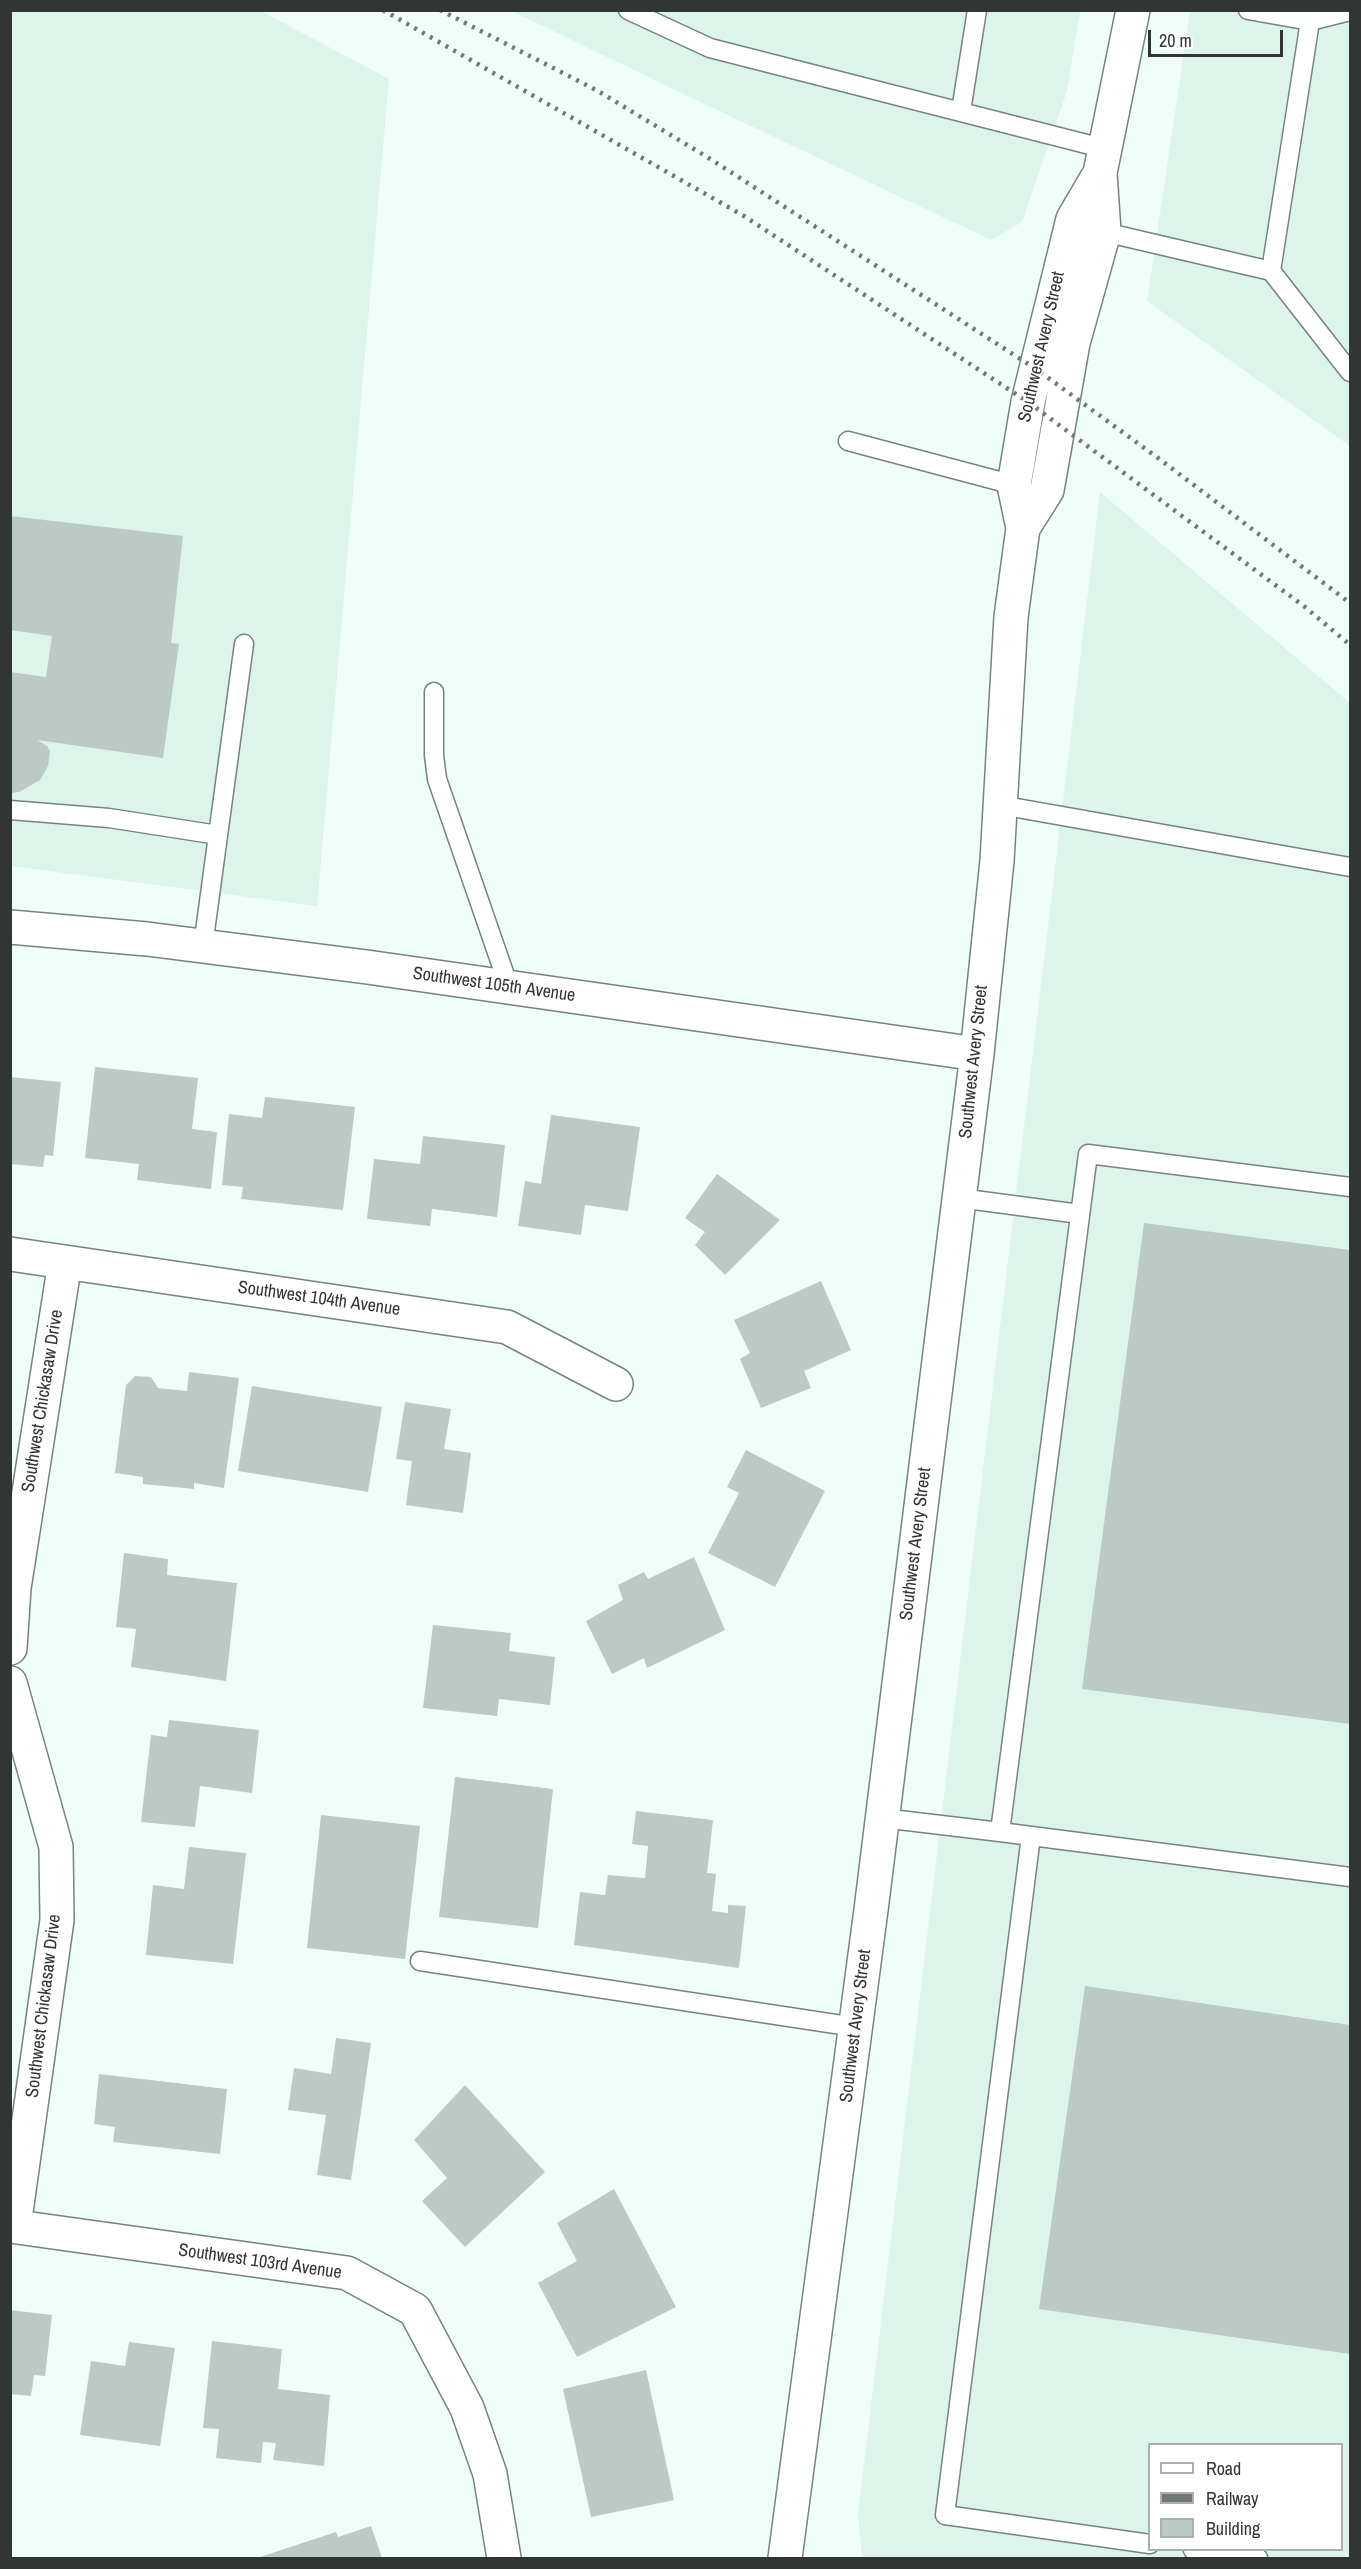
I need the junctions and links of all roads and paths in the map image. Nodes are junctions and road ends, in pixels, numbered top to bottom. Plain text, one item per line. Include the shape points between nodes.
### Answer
1 (628, 10) edge
2 (976, 10) edge
3 (1133, 10) edge
4 (1248, 10) edge
5 (1350, 11) edge
6 (1310, 21) junction
7 (961, 111) junction
8 (1103, 161) junction
9 (1104, 232) junction
10 (1271, 272) junction
11 (1350, 372) edge
12 (848, 441) dead end
13 (1014, 486) junction
14 (1023, 528) junction
15 (244, 644) dead end
16 (434, 692) dead end
17 (1000, 805) junction
18 (10, 810) edge
19 (218, 835) junction
20 (1350, 867) edge
21 (10, 927) edge
22 (203, 946) junction
23 (509, 987) junction
24 (977, 1054) junction
25 (1350, 1188) edge
26 (959, 1198) junction
27 (1080, 1214) junction
28 (10, 1254) edge
29 (65, 1262) junction
30 (616, 1384) dead end
31 (10, 1648) edge
32 (10, 1683) edge
33 (882, 1818) junction
34 (1000, 1832) junction
35 (1030, 1836) junction
36 (1350, 1877) edge
37 (420, 1960) dead end
38 (855, 2027) junction
39 (12, 2226) edge
40 (1148, 2544) edge
41 (1200, 2551) edge
42 (504, 2559) edge
43 (785, 2559) edge
44 (1258, 2559) edge

1 - 7 lane via 710,48
2 - 7 lane
3 - 8 street, Southwest Avery Street
4 - 6 lane
5 - 6 lane
6 - 10 lane
7 - 8 lane
8 - 9 street, Southwest Avery Street
8 - 13 street, Southwest Avery Street via 1073,219 1028,402
9 - 10 lane
9 - 14 street, Southwest Avery Street via 1073,343 1047,490
10 - 11 lane
12 - 13 lane
13 - 14 street, Southwest Avery Street
14 - 17 street, Southwest Avery Street via 1011,617
15 - 19 lane
16 - 23 lane via 436,778
17 - 20 lane
17 - 24 street, Southwest Avery Street
18 - 19 lane via 110,818
19 - 22 lane
21 - 22 street, Southwest 105th Avenue
22 - 23 street, Southwest 105th Avenue
23 - 24 street, Southwest 105th Avenue
24 - 26 street, Southwest Avery Street
25 - 27 lane via 1088,1154
26 - 27 lane
26 - 33 street, Southwest Avery Street
27 - 34 lane
28 - 29 street, Southwest 104th Avenue
29 - 30 street, Southwest 104th Avenue via 507,1327
29 - 31 street, Southwest Chickasaw Drive via 14,1588
32 - 39 street, Southwest Chickasaw Drive via 56,1846 57,1920
33 - 34 lane
33 - 38 street, Southwest Avery Street
34 - 35 lane
35 - 36 lane
35 - 40 lane via 945,2515
37 - 38 lane
38 - 43 street, Southwest Avery Street
39 - 42 street, Southwest 103rd Avenue via 347,2273 416,2310 466,2408 490,2475
41 - 44 lane

